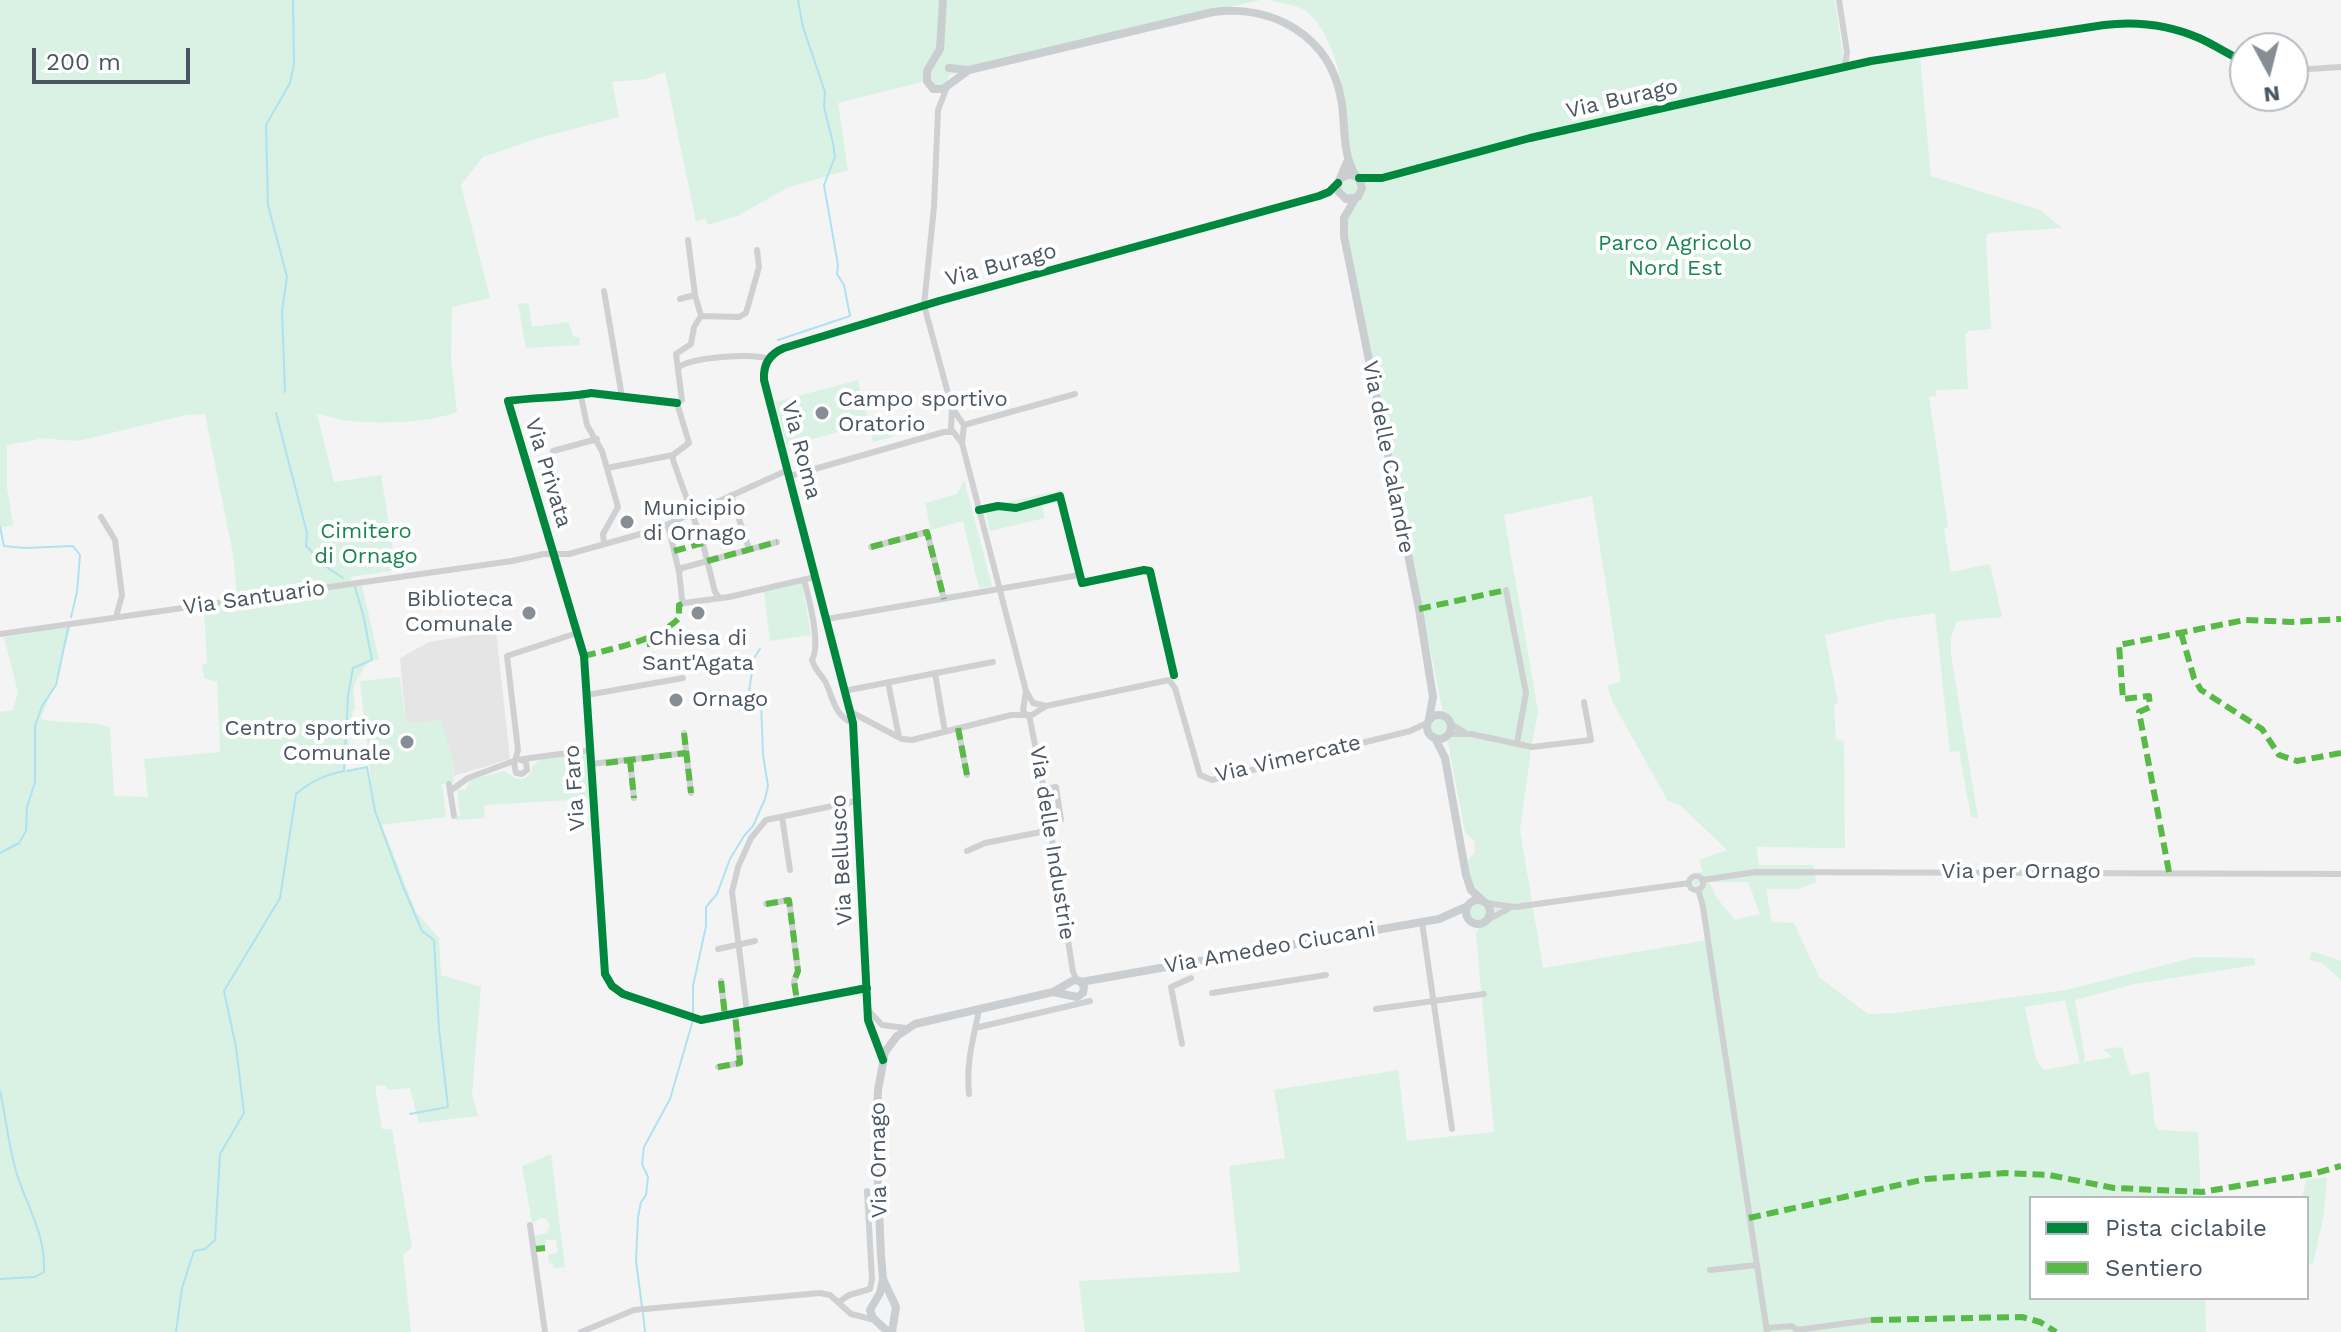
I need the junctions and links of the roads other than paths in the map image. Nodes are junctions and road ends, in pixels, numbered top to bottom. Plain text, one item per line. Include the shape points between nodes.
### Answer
1 (943, 0) edge
2 (1839, 0) edge
3 (940, 49) junction
4 (2229, 54) edge
5 (932, 65) junction
6 (1845, 66) junction
7 (948, 67) junction
8 (2341, 67) edge
9 (2309, 69) edge
10 (969, 70) junction
11 (949, 85) junction
12 (1348, 157) junction
13 (1358, 177) junction
14 (1382, 178) junction
15 (1339, 180) junction
16 (1319, 196) junction
17 (1358, 196) junction
18 (1342, 197) junction
19 (1346, 217) junction
20 (688, 240) dead end
21 (757, 250) dead end
22 (604, 291) dead end
23 (695, 295) junction
24 (680, 299) dead end
25 (924, 305) junction
26 (701, 316) junction
27 (769, 359) junction
28 (679, 367) junction
29 (1075, 394) dead end
30 (581, 396) junction
31 (622, 397) junction
32 (680, 402) junction
33 (952, 408) junction
34 (952, 423) junction
35 (963, 426) junction
36 (954, 433) junction
37 (597, 439) junction
38 (962, 443) junction
39 (553, 451) dead end
40 (673, 455) junction
41 (607, 468) junction
42 (789, 473) junction
43 (731, 495) junction
44 (692, 513) junction
45 (101, 517) dead end
46 (668, 525) junction
47 (777, 542) dead end
48 (604, 544) junction
49 (871, 547) dead end
50 (749, 549) junction
51 (554, 555) junction
52 (707, 561) junction
53 (679, 572) junction
54 (1079, 575) dead end
55 (815, 577) junction
56 (804, 580) junction
57 (1000, 589) junction
58 (1506, 590) dead end
59 (719, 597) junction
60 (944, 599) junction
61 (116, 617) junction
62 (827, 619) junction
63 (577, 633) junction
64 (0, 634) edge
65 (993, 662) dead end
66 (935, 673) junction
67 (683, 678) dead end
68 (888, 682) junction
69 (849, 690) dead end
70 (587, 695) junction
71 (1433, 697) junction
72 (1584, 702) dead end
73 (1030, 710) junction
74 (851, 712) junction
75 (1443, 715) junction
76 (853, 723) junction
77 (1451, 724) junction
78 (958, 728) junction
79 (1430, 728) junction
80 (945, 732) junction
81 (684, 733) dead end
82 (1449, 734) junction
83 (1471, 734) junction
84 (899, 738) junction
85 (1517, 743) junction
86 (590, 750) junction
87 (686, 753) junction
88 (543, 756) junction
89 (1445, 758) junction
90 (630, 760) junction
91 (517, 761) junction
92 (591, 764) junction
93 (528, 768) junction
94 (498, 769) junction
95 (515, 772) junction
96 (967, 775) dead end
97 (1044, 789) junction
98 (691, 793) dead end
99 (634, 798) dead end
100 (856, 801) junction
101 (454, 816) dead end
102 (782, 817) junction
103 (1050, 826) junction
104 (967, 851) dead end
105 (790, 870) dead end
106 (2341, 874) edge
107 (1702, 880) junction
108 (1689, 883) junction
109 (1470, 885) junction
110 (1698, 889) junction
111 (1484, 902) junction
112 (766, 904) dead end
113 (1468, 906) junction
114 (1515, 907) junction
115 (1439, 919) junction
116 (1489, 919) junction
117 (1422, 922) junction
118 (1471, 922) junction
119 (755, 941) dead end
120 (740, 944) junction
121 (718, 949) dead end
122 (1326, 975) dead end
123 (1191, 978) dead end
124 (721, 981) dead end
125 (1075, 983) junction
126 (867, 988) junction
127 (852, 991) junction
128 (1212, 993) dead end
129 (1484, 994) dead end
130 (867, 996) junction
131 (797, 1001) junction
132 (1090, 1001) dead end
133 (1435, 1001) junction
134 (868, 1007) junction
135 (1376, 1009) dead end
136 (979, 1010) junction
137 (747, 1012) junction
138 (735, 1014) junction
139 (725, 1016) junction
140 (906, 1028) junction
141 (975, 1028) junction
142 (875, 1039) junction
143 (891, 1043) junction
144 (1182, 1044) dead end
145 (883, 1060) junction
146 (718, 1067) dead end
147 (969, 1094) dead end
148 (1452, 1129) dead end
149 (867, 1191) dead end
150 (878, 1208) junction
151 (868, 1210) junction
152 (530, 1225) dead end
153 (1757, 1265) junction
154 (1710, 1270) dead end
155 (883, 1279) junction
156 (892, 1300) junction
157 (839, 1302) junction
158 (873, 1304) junction
159 (856, 1316) junction
160 (894, 1317) junction
161 (1871, 1320) dead end
162 (877, 1321) junction
163 (1767, 1330) edge
164 (1797, 1331) edge
165 (545, 1332) edge
166 (581, 1332) edge
167 (890, 1332) edge

1 - 3 main road
2 - 6 street
3 - 5 main road
3 - 7 main road
4 - 6 street, Via Burago via 2181,32 2129,23
5 - 7 main road
5 - 11 main road via 926,74 928,85 938,90
6 - 14 street, Via Burago via 1530,138
7 - 10 main road
7 - 11 main road via 953,75
8 - 9 street
10 - 11 main road
10 - 12 main road via 1213,12 1265,14 1301,30 1329,64 1341,96
11 - 25 street via 938,110
12 - 13 main road
12 - 15 main road
13 - 14 street, Via Burago
13 - 15 main road, Via Burago via 1348,174
13 - 17 main road
14 - 17 street, Via Burago
15 - 16 street, Via Burago
15 - 18 main road
16 - 18 street, Via Burago
16 - 25 street, Via Burago
17 - 18 main road, Via Burago
17 - 19 main road, Via delle Calandre
18 - 19 main road, Via delle Calandre
19 - 71 main road, Via delle Calandre via 1350,269
20 - 23 street
21 - 26 street via 759,267 746,313
22 - 31 street
23 - 24 street
23 - 26 street
25 - 27 street via 784,348
25 - 33 street
26 - 28 street via 691,344 676,354
27 - 28 street via 730,358
27 - 42 street, Via Roma via 764,380
28 - 32 street
29 - 35 street
30 - 31 street
30 - 37 street via 587,425
30 - 51 street, Via Privata via 508,401
31 - 32 street
32 - 40 street via 689,443
33 - 34 street
33 - 35 street
34 - 35 street
34 - 36 street
35 - 36 street, Via Santuario via 960,434
35 - 38 street
36 - 38 street
36 - 42 street, Via Santuario
37 - 39 street
37 - 41 street
38 - 57 street, Via delle Industrie
40 - 41 street
40 - 44 street
41 - 48 street via 618,507 603,534
42 - 43 street, Via Santuario
42 - 55 street, Via Roma
43 - 44 street, Via Santuario
43 - 50 street
44 - 46 street, Via Santuario
44 - 52 street
45 - 61 street via 115,540 122,595
46 - 48 street, Via Santuario
46 - 53 street
47 - 50 street
48 - 51 street, Via Santuario
49 - 60 street via 927,532
50 - 52 street
51 - 61 street, Via Santuario
51 - 63 street, Via Faro
52 - 53 street
52 - 59 street
53 - 59 street via 684,603
54 - 57 street
55 - 56 street
55 - 62 street, Via Roma
56 - 59 street
56 - 76 street via 817,651 812,660 839,713
57 - 60 street
57 - 73 street, Via delle Industrie
58 - 85 street via 1526,693
60 - 62 street
61 - 64 street, Via Santuario
62 - 74 street, Via Roma
63 - 70 street, Via Faro
63 - 91 street via 507,656
65 - 66 street
66 - 68 street
66 - 80 street
67 - 70 street
68 - 69 street
68 - 84 street
70 - 86 street, Via Faro
71 - 75 main road, Via delle Calandre
71 - 79 main road, Via delle Calandre
72 - 85 street via 1591,740 1532,747
73 - 78 street, Via Vimercate
73 - 79 street, Via Vimercate via 1169,680 1200,775 1212,780
73 - 97 street, Via delle Industrie
74 - 76 street, Via Bellusco
74 - 84 street
75 - 77 main road, Via delle Calandre
75 - 79 main road via 1435,715
76 - 100 street, Via Bellusco
77 - 82 main road
77 - 83 street
78 - 80 street, Via Vimercate
78 - 96 street
79 - 82 main road via 1441,739
79 - 89 main road
80 - 84 street, Via Vimercate
81 - 87 street
82 - 83 street
82 - 89 main road
83 - 85 street
86 - 88 street
86 - 92 street, Via Faro
87 - 90 street
87 - 98 street
88 - 91 street
88 - 93 street
89 - 109 main road
90 - 92 street
90 - 99 street
91 - 93 street
91 - 94 street
91 - 95 street
92 - 139 street, Via Faro via 605,974 617,990 644,1002 701,1020
93 - 95 street
94 - 95 street
94 - 101 street via 450,787
97 - 103 street, Via delle Industrie
97 - 103 street via 1056,787 1061,820
100 - 102 street
100 - 126 street, Via Bellusco
102 - 105 street
102 - 120 street via 766,820 751,838 733,881
103 - 104 street
103 - 125 street, Via delle Industrie
106 - 107 street, Via per Ornago via 1769,872
107 - 108 street via 1694,876
107 - 110 street
108 - 110 street
108 - 114 street, Via Amedeo Ciucani
109 - 111 main road
109 - 113 main road
110 - 153 street
111 - 113 main road, Via Amedeo Ciucani via 1475,900
111 - 114 street, Via Amedeo Ciucani
111 - 116 main road via 1491,910
112 - 131 street via 789,900
113 - 115 main road, Via Amedeo Ciucani
113 - 118 main road
114 - 116 street, Via Amedeo Ciucani
115 - 117 main road, Via Amedeo Ciucani
115 - 118 main road, Via Amedeo Ciucani
116 - 118 main road, Via Amedeo Ciucani via 1481,925
117 - 125 main road, Via Amedeo Ciucani
117 - 133 street
119 - 120 street
120 - 121 street
120 - 137 street
122 - 128 street
123 - 144 street via 1171,987
124 - 139 street
125 - 136 main road, Via Amedeo Ciucani
126 - 127 street
126 - 130 street, Via Bellusco
127 - 130 street
127 - 131 street
129 - 133 street
130 - 134 street, Via Bellusco
131 - 137 street
132 - 141 street
133 - 135 street
133 - 148 street
134 - 140 street via 882,1025
134 - 142 street, Via Bellusco
136 - 140 main road, Via Amedeo Ciucani
136 - 141 street
137 - 138 street
138 - 139 street
138 - 146 street via 740,1063
140 - 143 main road
141 - 147 street via 967,1069
142 - 143 street
142 - 145 street, Via Bellusco
143 - 145 main road, Via Ornago
145 - 150 main road, Via Ornago via 876,1137
149 - 151 street
150 - 151 street
150 - 155 main road, Via Ornago
151 - 157 street via 870,1289
152 - 165 street
153 - 154 street
153 - 163 street
155 - 156 main road, Via Ornago
155 - 158 main road, Via Ornago
156 - 158 main road via 885,1297
156 - 160 main road, Via Ornago
157 - 159 street
157 - 166 street via 820,1293 634,1310
158 - 159 street
158 - 162 main road, Via Ornago
159 - 162 street
160 - 162 main road
160 - 167 main road, Via Ornago
161 - 164 street
162 - 167 main road, Via Ornago
163 - 164 street via 1792,1326

